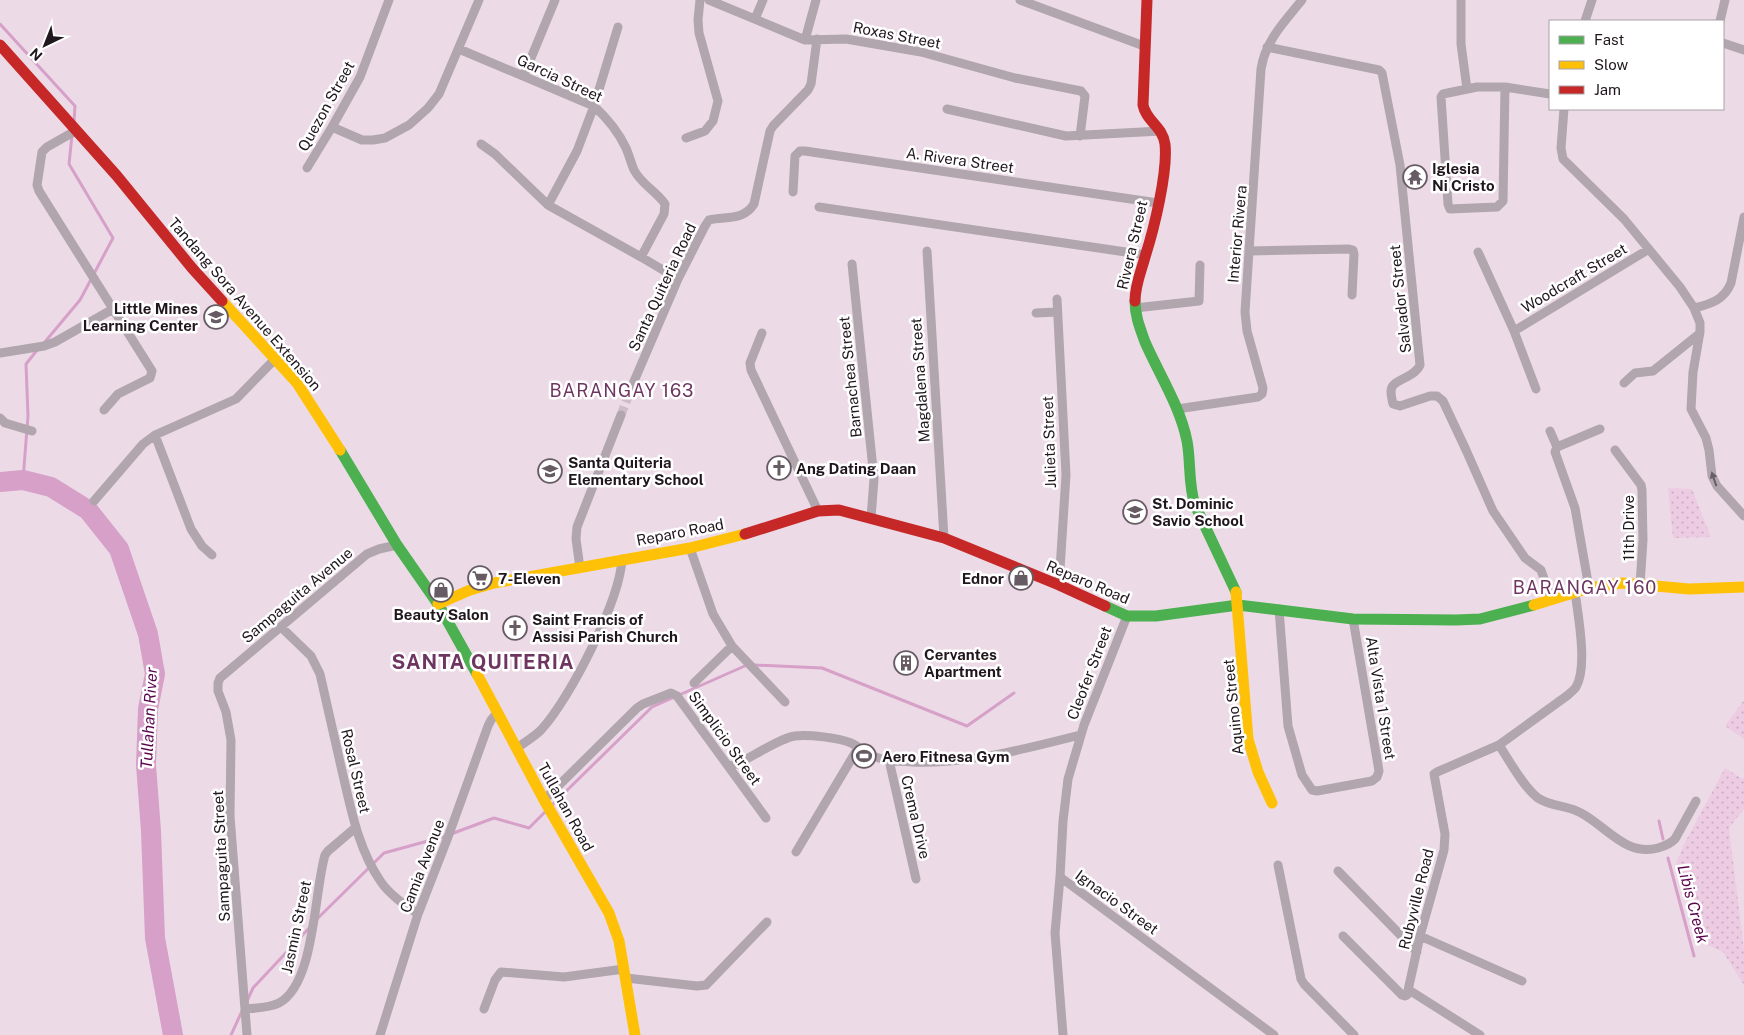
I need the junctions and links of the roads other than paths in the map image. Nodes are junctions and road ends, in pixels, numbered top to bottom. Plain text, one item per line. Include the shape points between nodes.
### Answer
1 (389, 0) edge
2 (479, 0) edge
3 (555, 0) edge
4 (700, 0) edge
5 (709, 0) edge
6 (763, 0) edge
7 (816, 0) edge
8 (1020, 0) edge
9 (1147, 0) edge
10 (1302, 0) edge
11 (1461, 0) edge
12 (1592, 0) edge
13 (1725, 0) edge
14 (755, 19) junction
15 (1586, 20) edge
16 (1720, 20) edge
17 (618, 27) dead end
18 (817, 39) junction
19 (805, 40) junction
20 (1724, 43) edge
21 (0, 45) edge
22 (1144, 46) junction
23 (1267, 47) junction
24 (460, 49) junction
25 (1744, 50) edge
26 (524, 75) junction
27 (1505, 87) junction
28 (1467, 89) junction
29 (1549, 94) edge
30 (594, 106) junction
31 (948, 109) dead end
32 (1564, 110) edge
33 (332, 127) junction
34 (77, 130) junction
35 (1161, 131) junction
36 (1080, 136) junction
37 (686, 138) dead end
38 (481, 144) dead end
39 (307, 168) dead end
40 (793, 192) dead end
41 (1158, 203) junction
42 (548, 205) junction
43 (819, 207) dead end
44 (1744, 217) edge
45 (1649, 249) junction
46 (1250, 250) junction
47 (927, 251) dead end
48 (1478, 252) dead end
49 (1146, 255) junction
50 (641, 257) junction
51 (852, 264) dead end
52 (1200, 265) dead end
53 (678, 279) junction
54 (1352, 296) dead end
55 (1057, 299) dead end
56 (1135, 308) junction
57 (1694, 308) junction
58 (113, 309) junction
59 (1057, 312) junction
60 (1036, 313) dead end
61 (1514, 331) junction
62 (762, 333) dead end
63 (1699, 334) junction
64 (0, 353) edge
65 (275, 359) junction
66 (1624, 383) dead end
67 (632, 386) tunnel mouth
68 (1536, 388) dead end
69 (1177, 409) junction
70 (104, 410) dead end
71 (621, 414) tunnel mouth
72 (0, 418) edge
73 (1600, 429) dead end
74 (32, 430) dead end
75 (1550, 431) dead end
76 (155, 435) junction
77 (1556, 448) junction
78 (1615, 450) dead end
79 (94, 501) dead end
80 (818, 511) junction
81 (1744, 516) edge
82 (871, 518) junction
83 (944, 538) junction
84 (397, 545) junction
85 (690, 548) junction
86 (212, 554) dead end
87 (622, 559) junction
88 (580, 568) junction
89 (1059, 585) junction
90 (1640, 585) junction
91 (1744, 587) edge
92 (1589, 588) junction
93 (1576, 592) junction
94 (1552, 599) junction
95 (438, 604) junction
96 (1238, 605) junction
97 (1279, 609) junction
98 (1127, 616) junction
99 (1353, 619) junction
100 (281, 627) junction
101 (732, 646) junction
102 (220, 678) joint
103 (694, 683) dead end
104 (785, 702) dead end
105 (498, 712) junction
106 (1080, 735) junction
107 (1499, 745) junction
108 (517, 748) junction
109 (858, 748) junction
110 (889, 760) junction
111 (729, 766) junction
112 (544, 800) junction
113 (1696, 802) dead end
114 (1272, 803) dead end
115 (766, 818) dead end
116 (355, 828) junction
117 (796, 852) dead end
118 (1278, 865) dead end
119 (1338, 871) dead end
120 (1060, 877) junction
121 (916, 879) dead end
122 (418, 914) junction
123 (767, 922) dead end
124 (1343, 936) dead end
125 (1420, 936) junction
126 (1417, 952) junction
127 (625, 974) junction
128 (1522, 981) dead end
129 (1408, 992) junction
130 (245, 1009) junction
131 (484, 1009) dead end
132 (247, 1035) edge
133 (380, 1035) edge
134 (635, 1035) edge
135 (1064, 1035) edge
136 (1274, 1035) edge
137 (1354, 1035) edge
138 (1480, 1035) edge

1 - 33 street, Quezon Street via 360,77
2 - 24 street
3 - 26 street
4 - 37 street via 699,33 718,101 713,121 705,131
5 - 14 street, Roxas Street
6 - 14 street
7 - 19 street
8 - 22 street
9 - 22 main road
10 - 23 street, Interior Rivera
11 - 28 street via 1461,44
12 - 15 street
13 - 16 street
14 - 19 street, Roxas Street
17 - 30 street
18 - 19 street, Roxas Street
18 - 36 street, Roxas Street via 846,39 921,52 1015,78 1081,91 1085,96
18 - 53 street, Santa Quiteria Road via 808,90 770,131 754,204 742,216 709,220
20 - 25 street
21 - 34 main road, Tandang Sora Avenue Extension
22 - 35 main road via 1143,105 1145,114
23 - 46 street, Interior Rivera via 1261,69
23 - 94 street, Salvador Street via 1382,73 1400,165 1420,364 1412,375 1392,386 1393,404 1400,406 1430,396 1437,396 1443,401 1493,511 1525,558 1541,570
24 - 26 street, Garcia Street
24 - 33 street via 439,94 409,125 374,140 362,140
26 - 30 street, Garcia Street
27 - 28 street
27 - 28 street via 1503,201 1497,207 1450,209 1441,97 1442,94
27 - 29 street
30 - 42 street via 577,151
30 - 50 street, Garcia Street via 617,129 634,170 645,186 665,204 664,214
31 - 36 street via 1050,133
32 - 45 street via 1563,159 1624,219
33 - 39 street, Quezon Street
34 - 58 street via 42,152 37,185
34 - 65 main road, Tandang Sora Avenue Extension via 192,268
35 - 36 street
35 - 41 main road, Rivera Street via 1165,143 1164,169
38 - 42 street
40 - 41 street, A. Rivera Street via 795,156 805,151
41 - 49 main road, Rivera Street
42 - 50 street
43 - 49 street
44 - 57 street via 1728,290 1713,303
45 - 57 street
45 - 61 street, Woodcraft Street
46 - 54 street via 1353,250
46 - 69 street, Interior Rivera via 1245,312 1262,394
47 - 83 street, Magdalena Street
48 - 61 street
49 - 56 main road, Rivera Street via 1135,289
50 - 53 street
51 - 82 street, Barnachea Street via 874,479
52 - 56 street via 1199,301
53 - 67 street, Santa Quiteria Road
55 - 59 street, Julieta Street
56 - 69 main road, Rivera Street via 1155,365
57 - 63 street via 1700,323
58 - 64 street via 55,342
58 - 70 street via 152,371 150,378 118,394
59 - 60 street
59 - 89 street, Julieta Street via 1066,475
61 - 68 street
62 - 80 street via 750,363 751,370
63 - 66 street via 1653,371 1635,373
81 -> 63 street via 1712,476 1706,438 1691,409 1692,372
65 - 76 street via 236,399
65 - 84 main road, Tandang Sora Avenue Extension via 313,406
69 - 96 main road, Rivera Street via 1187,441 1195,505 1236,592
71 - 88 street via 576,527
72 - 74 street via 4,423
73 - 77 street
75 - 77 street
76 - 79 street via 143,444
76 - 86 street via 191,529 202,546
77 - 92 street via 1575,508
78 - 90 street, 11th Drive via 1642,490 1644,540
80 - 82 main road, Reparo Road via 839,510
80 - 85 main road, Reparo Road
82 - 83 main road, Reparo Road
83 - 89 main road, Reparo Road
84 - 95 main road, Tandang Sora Avenue Extension
84 - 100 street, Sampaguita Avenue via 367,554
85 - 87 main road, Reparo Road
85 - 101 street via 713,614
87 - 88 main road, Reparo Road
87 - 108 street via 604,620 576,678 541,730
88 - 95 main road, Reparo Road via 494,583
89 - 98 main road, Reparo Road
90 - 91 main road, Reparo Road via 1689,589
90 - 92 main road, Reparo Road via 1622,583
92 - 93 main road, Reparo Road
93 - 94 main road, Reparo Road
93 - 107 street, Rubyville Road via 1582,662 1576,687
94 - 99 main road, Reparo Road via 1480,618
95 - 105 main road, Tullahan Road
96 - 97 main road, Reparo Road
96 - 98 main road, Reparo Road via 1156,616
96 - 114 main road, Aquino Street via 1248,738 1253,760
97 - 99 main road, Reparo Road
97 - 99 street, Alta Vista 1 Street via 1288,726 1302,775 1317,792 1372,781 1379,771
98 - 106 street, Cleofer Street
100 - 102 street, Sampaguita Avenue
100 - 116 street, Rosal Street via 311,656 320,674
101 - 103 street
101 - 104 street
102 - 130 street, Sampaguita Street via 218,691 226,712 230,740 230,816
105 - 108 main road, Tullahan Road
105 - 122 street, Camia Avenue via 488,726
106 - 110 street, Cleofer Street via 972,760
106 - 120 street, Ignacio Street via 1068,779
107 - 113 street via 1537,797 1580,812 1612,836 1640,850 1648,851 1671,844
107 - 125 street, Rubyville Road via 1434,774 1445,834 1444,850
108 - 112 main road, Tullahan Road
109 - 110 street, Cleofer Street
109 - 111 street, Cleofer Street via 833,738 795,736
109 - 117 street
110 - 121 street, Crema Drive
111 - 112 street, Simplicio Street via 677,696 671,693 637,708
111 - 115 street, Simplicio Street
112 - 127 main road, Tullahan Road via 609,913 619,941
116 - 122 street, Rosal Street via 382,884
116 - 130 street, Jasmin Street via 325,855 309,944 295,989 281,1002
118 - 137 street via 1301,979
119 - 126 street
120 - 135 street via 1055,933
120 - 136 street, Ignacio Street
122 - 133 street, Camia Avenue
123 - 127 street via 706,985
124 - 129 street via 1402,996
125 - 126 street, Rubyville Road
125 - 128 street
126 - 129 street, Rubyville Road
127 - 131 street via 564,977 501,972
127 - 134 main road, Tullahan Road
129 - 138 street
130 - 132 street, Sampaguita Street

